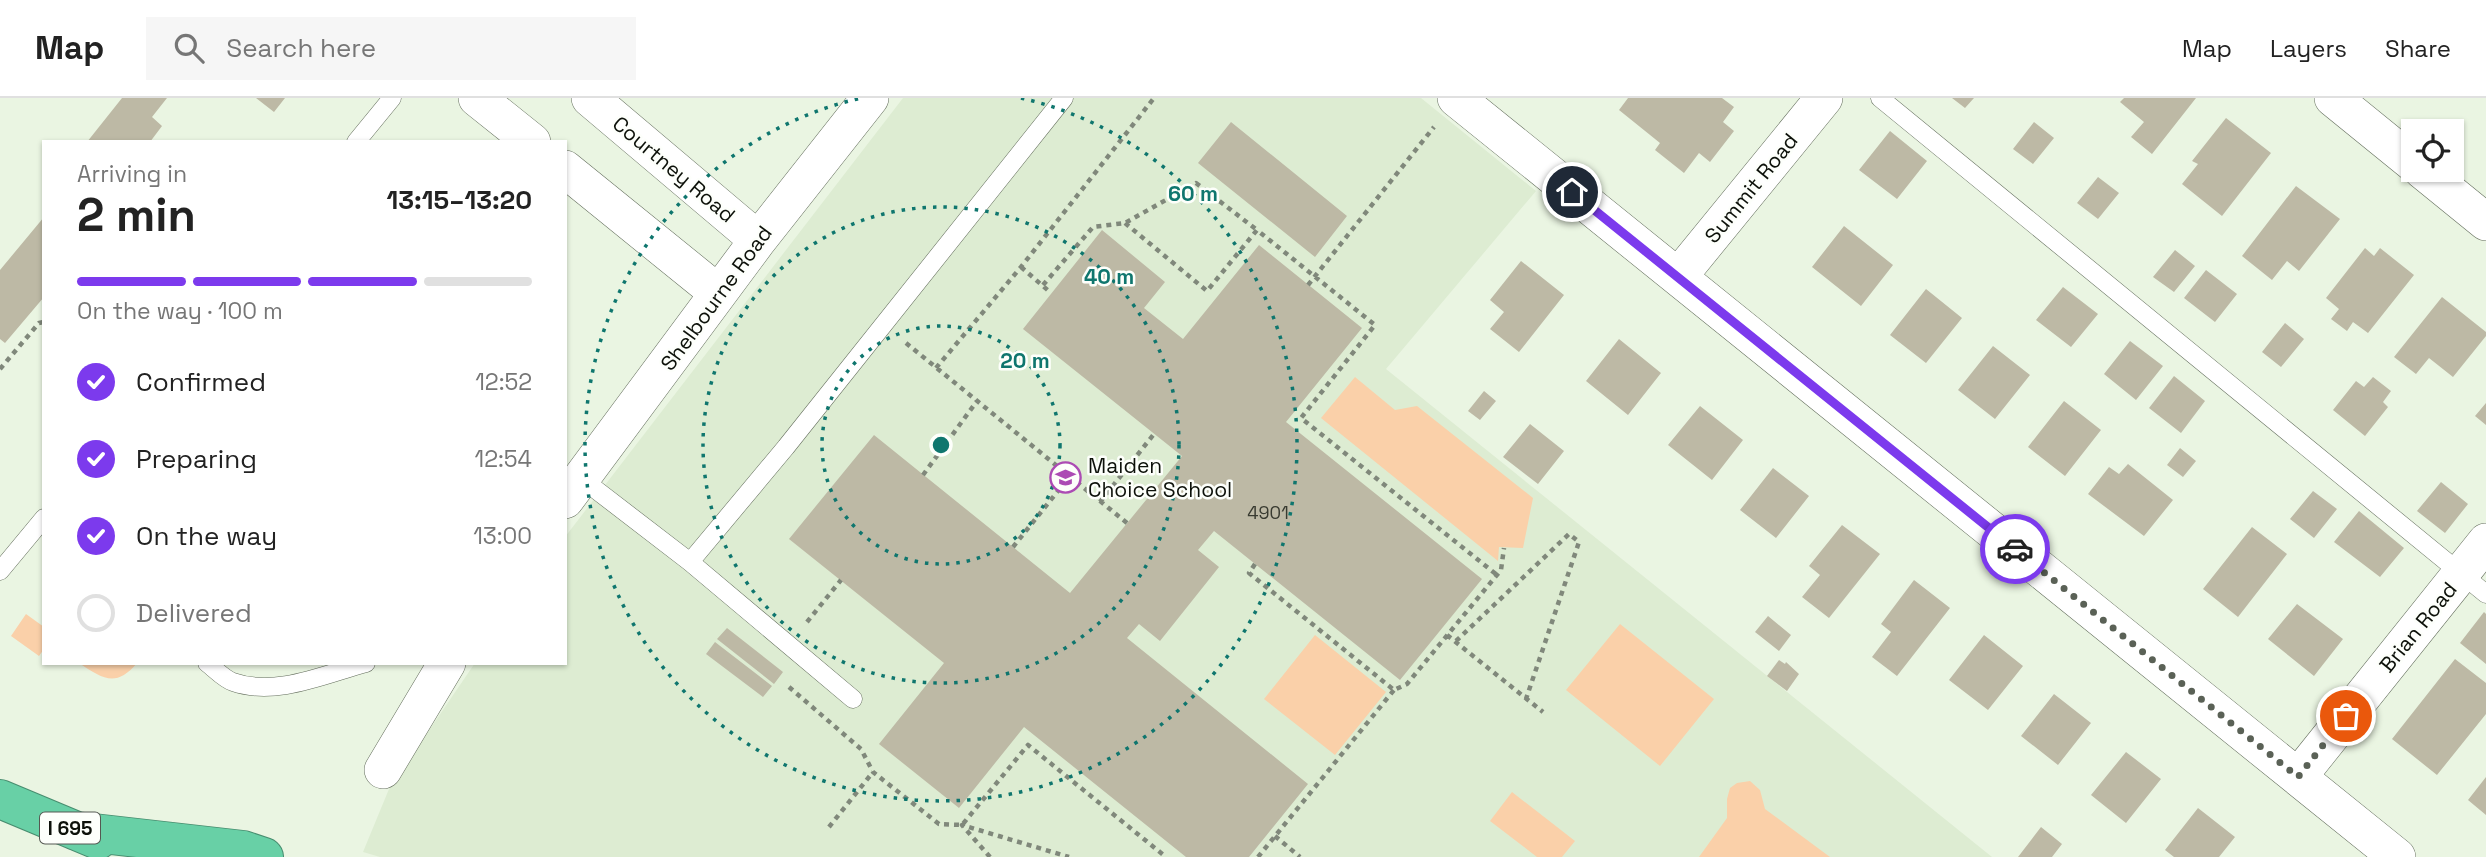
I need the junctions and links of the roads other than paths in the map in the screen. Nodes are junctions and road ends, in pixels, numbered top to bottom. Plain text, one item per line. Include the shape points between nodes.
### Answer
1 (392, 98) edge
2 (477, 98) edge
3 (590, 98) edge
4 (870, 98) edge
5 (1064, 98) edge
6 (1824, 98) edge
7 (1880, 98) edge
8 (2333, 98) edge
9 (1462, 102) edge
10 (358, 140) edge
11 (530, 140) edge
12 (2401, 153) edge
13 (567, 171) edge
14 (2437, 182) edge
15 (2486, 222) edge
16 (758, 240) junction
17 (1678, 277) junction
18 (718, 293) junction
19 (574, 489) edge
20 (42, 521) edge
21 (2486, 542) edge
22 (690, 562) junction
23 (0, 571) edge
24 (2473, 584) edge
25 (209, 665) edge
26 (358, 665) edge
27 (446, 665) edge
28 (853, 699) dead end
29 (383, 770) dead end
30 (2298, 777) junction
31 (0, 799) edge
32 (76, 831) junction
33 (139, 857) edge
34 (264, 857) edge
35 (2397, 857) edge

1 - 10 lane
2 - 11 street
3 - 16 street, Courtney Road
4 - 16 street, Shelbourne Road
5 - 22 lane
6 - 17 street, Summit Road
7 - 24 lane
8 - 12 street
9 - 17 street
13 - 18 street
14 - 15 street
16 - 18 street, Shelbourne Road
17 - 30 street
18 - 19 street, Shelbourne Road
19 - 22 lane
20 - 23 lane
21 - 24 street, Brian Road
22 - 28 lane
24 - 30 street, Brian Road
25 - 26 lane via 230,682 276,687
27 - 29 street
30 - 35 street
31 - 32 highway, I 695
32 - 33 highway, I 695
32 - 34 highway via 243,850

